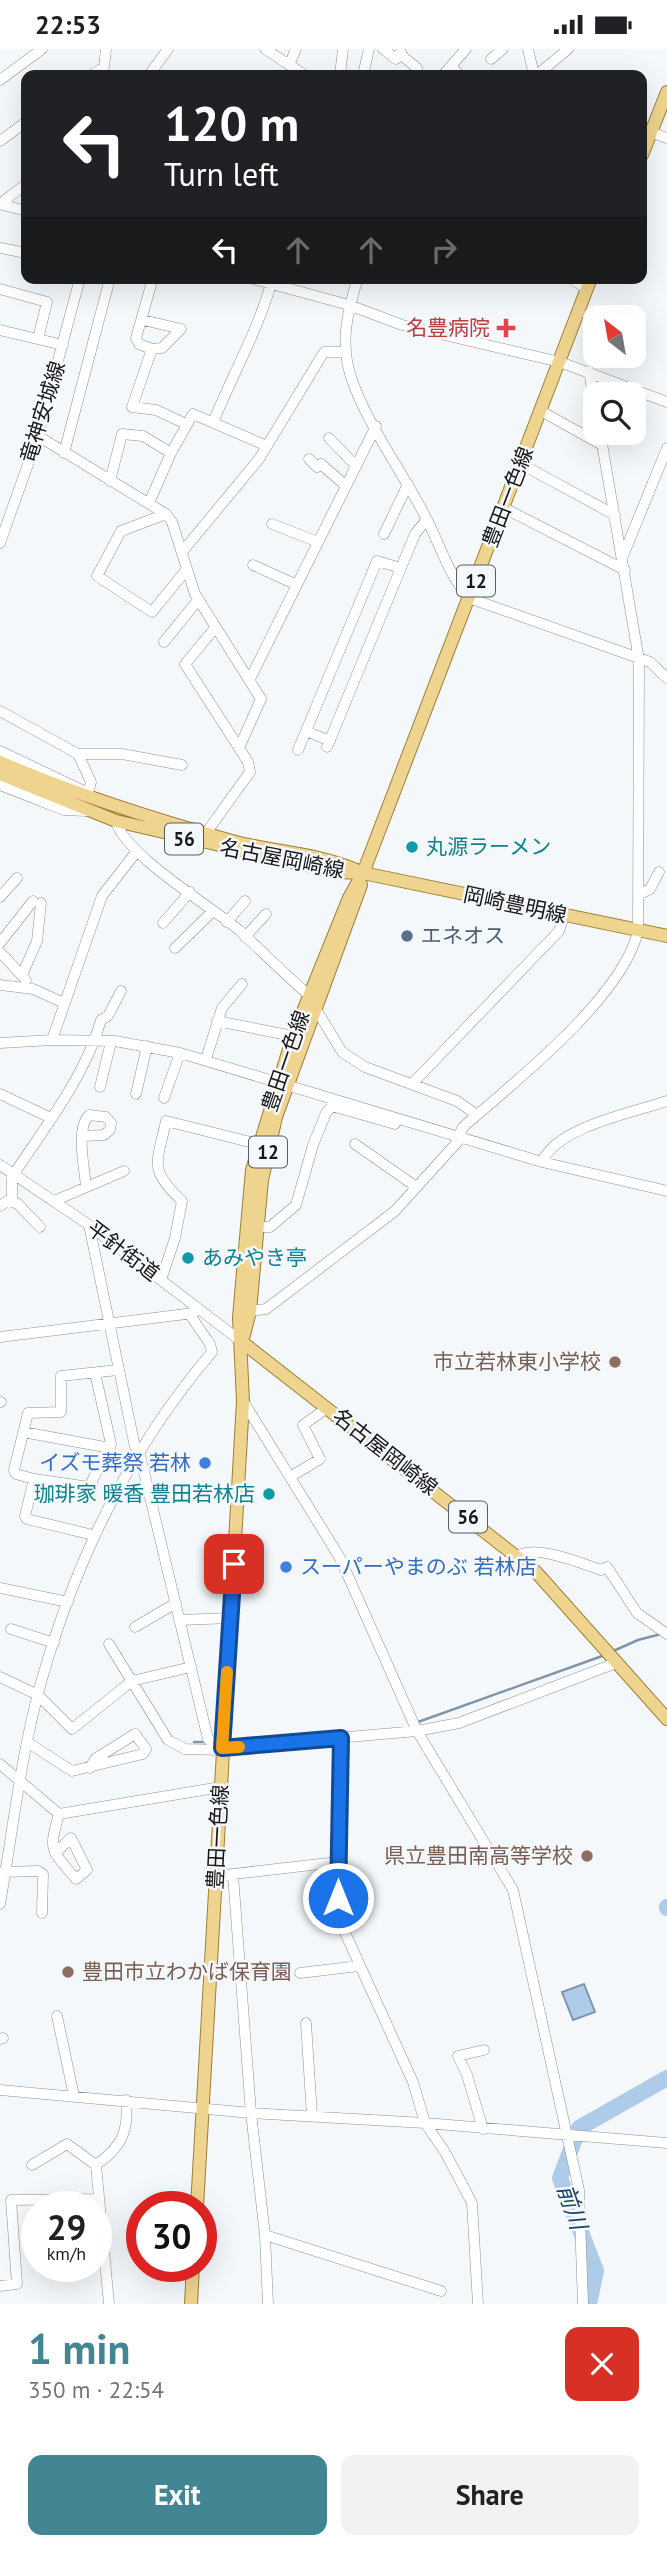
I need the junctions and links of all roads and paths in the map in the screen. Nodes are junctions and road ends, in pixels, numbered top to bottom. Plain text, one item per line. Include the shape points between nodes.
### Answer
1 (42, 49) edge
2 (106, 49) edge
3 (168, 49) edge
4 (265, 49) edge
5 (296, 49) edge
6 (343, 49) edge
7 (369, 49) edge
8 (383, 49) edge
9 (466, 49) edge
10 (503, 49) edge
11 (528, 49) edge
12 (568, 49) edge
13 (402, 51) edge
14 (491, 59) dead end
15 (289, 65) junction
16 (452, 66) junction
17 (100, 70) edge
18 (153, 70) edge
19 (297, 70) edge
20 (341, 70) edge
21 (364, 70) edge
22 (417, 70) edge
23 (448, 70) edge
24 (455, 70) edge
25 (534, 70) edge
26 (542, 70) edge
27 (0, 80) edge
28 (667, 92) edge
29 (21, 126) edge
30 (647, 130) edge
31 (667, 138) edge
32 (0, 141) edge
33 (21, 188) edge
34 (0, 204) edge
35 (21, 210) edge
36 (0, 248) edge
37 (21, 252) edge
38 (78, 284) edge
39 (108, 284) edge
40 (152, 284) edge
41 (271, 284) joint
42 (356, 284) edge
43 (589, 284) edge
44 (0, 289) edge
45 (349, 305) junction
46 (143, 320) junction
47 (0, 330) edge
48 (38, 339) junction
49 (63, 345) junction
50 (152, 349) junction
51 (346, 352) junction
52 (560, 362) junction
53 (589, 371) junction
54 (591, 382) edge
55 (667, 402) edge
56 (541, 411) junction
57 (214, 420) junction
58 (186, 424) junction
59 (376, 426) junction
60 (583, 434) edge
61 (38, 436) junction
62 (329, 438) dead end
63 (602, 445) edge
64 (267, 446) junction
65 (667, 448) edge
66 (64, 453) junction
67 (171, 453) junction
68 (309, 459) dead end
69 (521, 464) junction
70 (356, 466) junction
71 (110, 481) junction
72 (408, 484) junction
73 (346, 486) junction
74 (149, 503) junction
75 (504, 508) junction
76 (166, 514) junction
77 (615, 515) junction
78 (427, 519) junction
79 (272, 524) dead end
80 (384, 534) dead end
81 (0, 542) edge
82 (318, 542) junction
83 (182, 552) junction
84 (623, 557) junction
85 (253, 565) dead end
86 (401, 568) junction
87 (187, 569) junction
88 (625, 570) junction
89 (297, 585) junction
90 (469, 598) junction
91 (198, 600) junction
92 (216, 627) junction
93 (164, 642) dead end
94 (639, 660) junction
95 (667, 678) edge
96 (250, 679) junction
97 (0, 711) edge
98 (306, 731) junction
99 (239, 748) junction
100 (298, 750) dead end
101 (0, 751) edge
102 (78, 754) junction
103 (0, 762) edge
104 (181, 765) dead end
105 (7, 777) edge
106 (89, 801) junction
107 (116, 821) junction
108 (206, 833) junction
109 (136, 851) junction
110 (659, 872) dead end
111 (363, 873) junction
112 (17, 878) dead end
113 (190, 892) junction
114 (638, 895) junction
115 (0, 897) edge
116 (245, 901) dead end
117 (213, 911) junction
118 (266, 914) dead end
119 (564, 915) junction
120 (227, 922) junction
121 (163, 923) dead end
122 (638, 931) junction
123 (667, 936) edge
124 (245, 937) junction
125 (0, 943) edge
126 (175, 949) dead end
127 (0, 952) edge
128 (22, 975) junction
129 (0, 985) edge
130 (242, 985) dead end
131 (33, 989) junction
132 (121, 991) dead end
133 (310, 996) junction
134 (64, 1003) junction
135 (316, 1009) junction
136 (217, 1021) junction
137 (293, 1036) junction
138 (52, 1040) junction
139 (95, 1041) junction
140 (111, 1042) junction
141 (0, 1043) edge
142 (148, 1047) junction
143 (180, 1052) junction
144 (206, 1059) junction
145 (282, 1081) junction
146 (412, 1084) junction
147 (100, 1087) dead end
148 (0, 1094) edge
149 (136, 1094) dead end
150 (163, 1098) dead end
151 (667, 1101) edge
152 (477, 1115) junction
153 (51, 1118) junction
154 (439, 1131) junction
155 (83, 1136) dead end
156 (459, 1137) junction
157 (258, 1144) junction
158 (355, 1144) dead end
159 (542, 1162) junction
160 (0, 1165) edge
161 (124, 1171) dead end
162 (13, 1173) junction
163 (86, 1187) junction
164 (415, 1187) junction
165 (667, 1191) edge
166 (10, 1201) junction
167 (54, 1201) junction
168 (0, 1206) edge
169 (89, 1225) junction
170 (40, 1227) dead end
171 (256, 1227) junction
172 (161, 1280) junction
173 (250, 1311) junction
174 (195, 1313) junction
175 (108, 1325) junction
176 (0, 1337) edge
177 (242, 1342) junction
178 (118, 1370) junction
179 (95, 1373) junction
180 (243, 1401) junction
181 (327, 1408) junction
182 (23, 1433) junction
183 (110, 1448) junction
184 (139, 1451) junction
185 (290, 1477) junction
186 (34, 1479) junction
187 (93, 1535) junction
188 (517, 1556) junction
189 (0, 1588) edge
190 (68, 1602) junction
191 (176, 1603) junction
192 (231, 1618) junction
193 (179, 1620) junction
194 (135, 1627) dead end
195 (11, 1629) dead end
196 (667, 1633) edge
197 (54, 1643) junction
198 (109, 1644) dead end
199 (617, 1663) junction
200 (191, 1667) junction
201 (0, 1677) edge
202 (132, 1681) junction
203 (38, 1695) junction
204 (667, 1719) edge
205 (417, 1731) junction
206 (341, 1738) junction
207 (27, 1742) junction
208 (222, 1749) junction
209 (0, 1764) edge
210 (90, 1768) junction
211 (21, 1784) junction
212 (221, 1787) junction
213 (59, 1814) junction
214 (55, 1853) dead end
215 (338, 1862) junction
216 (3, 1872) edge
217 (233, 1875) junction
218 (216, 1876) junction
219 (0, 1904) edge
220 (42, 1913) dead end
221 (359, 1966) junction
222 (300, 1973) dead end
223 (57, 2015) dead end
224 (306, 2023) dead end
225 (484, 2050) dead end
226 (0, 2090) edge
227 (74, 2096) junction
228 (126, 2100) junction
229 (202, 2109) junction
230 (251, 2113) junction
231 (312, 2116) junction
232 (425, 2123) junction
233 (483, 2129) junction
234 (568, 2136) junction
235 (667, 2143) edge
236 (32, 2165) dead end
237 (96, 2165) junction
238 (98, 2191) edge
239 (198, 2191) edge
240 (21, 2200) edge
241 (265, 2235) junction
242 (107, 2282) edge
243 (192, 2282) edge
244 (0, 2286) edge
245 (441, 2291) dead end
246 (109, 2304) edge
247 (191, 2304) edge
248 (268, 2304) edge
249 (478, 2304) edge
250 (583, 2304) edge

1 - 27 street
2 - 17 street
3 - 18 street
4 - 15 street
5 - 15 street
6 - 20 street
7 - 21 street
8 - 13 street via 396,59
9 - 16 street
10 - 14 street
11 - 25 street
12 - 26 street
13 - 22 street
15 - 19 street
16 - 23 street
16 - 24 street
28 - 30 main road
29 - 32 street
30 - 31 street
33 - 34 street
34 - 35 street
36 - 37 street
38 - 49 street, 竜神安城線
39 - 66 street
40 - 46 street
41 - 45 street
41 - 57 street via 258,327
42 - 45 street
43 - 52 main road, 豊田一色線 / 12
44 - 48 street via 47,302
45 - 51 street
45 - 52 street via 402,325
46 - 50 street via 136,338
46 - 50 street via 181,329 162,348
47 - 48 street
48 - 49 street
49 - 61 street, 竜神安城線
50 - 58 street via 132,407 156,410
51 - 59 street via 351,377
51 - 64 street via 324,352
52 - 53 street
52 - 56 main road, 豊田一色線 / 12
53 - 54 street
53 - 55 street
56 - 60 street
56 - 69 main road, 豊田一色線 / 12
57 - 58 street via 194,414
57 - 64 street
58 - 67 street
59 - 70 street
59 - 72 street
61 - 66 street
61 - 81 street, 竜神安城線
62 - 70 street
63 - 77 street
64 - 83 street
65 - 84 street
66 - 71 street
67 - 71 street via 143,436 122,434
67 - 74 street
68 - 73 street
69 - 75 main road, 豊田一色線 / 12
69 - 77 street
70 - 73 street
71 - 74 street
72 - 78 street
72 - 80 street
73 - 82 street
74 - 76 street
75 - 88 street
75 - 90 main road, 豊田一色線 / 12
76 - 83 street
76 - 87 street via 121,531 97,576 152,612
77 - 84 street
78 - 86 street via 419,525
78 - 90 street
79 - 82 street
82 - 89 street
83 - 87 street
84 - 88 street
85 - 89 street
86 - 98 street via 377,561
86 - 98 street via 329,744
87 - 91 street
88 - 94 street
89 - 96 street
90 - 94 street
90 - 111 main road, 豊田一色線 / 12
91 - 92 street
91 - 93 street
92 - 96 street
92 - 99 street via 185,664
94 - 95 street
94 - 114 street
96 - 99 street via 261,699
97 - 102 street
98 - 100 street
99 - 108 street via 250,772
101 - 106 street
102 - 104 street via 133,755
102 - 106 street via 91,782
103 - 105 main road, 名古屋岡崎線 / 56
105 - 106 main road, 名古屋岡崎線 / 56
105 - 106 street via 64,810
106 - 107 main road, 名古屋岡崎線 / 56
106 - 108 main road, 名古屋岡崎線 / 56
107 - 109 street
107 - 111 main road, 名古屋岡崎線 / 56 via 337,872
108 - 111 main road, 名古屋岡崎線 / 56 via 338,862
109 - 113 street
109 - 134 street via 102,896
110 - 114 street via 650,889
111 - 119 main road, 岡崎豊明線
111 - 133 main road, 豊田一色線 / 12
111 - 135 main road, 豊田一色線 / 12 via 358,900
112 - 115 street
113 - 117 street
113 - 121 street
114 - 122 street
116 - 120 street
117 - 120 street
117 - 126 street
118 - 124 street
119 - 122 main road, 岡崎豊明線
119 - 146 street via 559,931
120 - 124 street
122 - 123 main road, 岡崎豊明線
122 - 152 street via 615,981 570,1031
124 - 133 street
125 - 128 street via 37,902 37,941
127 - 128 street
128 - 131 street
129 - 131 street
130 - 136 street
131 - 134 street
132 - 139 street via 101,1020
133 - 137 main road, 豊田一色線 / 12
134 - 138 street
135 - 145 main road, 豊田一色線 / 12
135 - 146 street via 342,1052 365,1067
136 - 137 street
136 - 144 street
137 - 145 main road, 豊田一色線 / 12
138 - 139 street
138 - 141 street
139 - 140 street
139 - 153 street
140 - 142 street
140 - 147 street
142 - 143 street
142 - 149 street
143 - 144 street
143 - 150 street
144 - 145 street
145 - 154 street
145 - 157 main road, 豊田一色線 / 12
145 - 171 main road, 豊田一色線 / 12
146 - 152 street via 457,1101
148 - 153 street
151 - 159 street via 569,1135
152 - 156 street
153 - 162 street
154 - 156 street
154 - 171 street via 415,1130 332,1106 313,1145 296,1205 270,1227
155 - 163 street
156 - 159 street
156 - 164 street
157 - 172 street via 166,1121 156,1170 182,1201
157 - 177 main road, 豊田一色線 / 12 via 251,1170 239,1317
158 - 164 street
159 - 165 street
160 - 162 street, 平針街道
161 - 163 street
162 - 166 street
162 - 167 street, 平針街道
163 - 167 street
164 - 173 street via 395,1211 266,1309
166 - 168 street
166 - 170 street
167 - 169 street, 平針街道
169 - 172 street, 平針街道
169 - 175 street
171 - 173 main road, 豊田一色線 / 12
172 - 174 street, 平針街道
173 - 177 main road, 豊田一色線 / 12
174 - 175 street
174 - 177 street, 平針街道
174 - 184 street via 212,1352 164,1410
175 - 176 street
175 - 178 street
177 - 180 main road, 豊田一色線 / 12
177 - 181 main road, 名古屋岡崎線 / 56
178 - 179 street
178 - 184 street
179 - 182 street via 61,1376 61,1412 28,1413
179 - 183 street
180 - 185 street
180 - 192 main road, 豊田一色線 / 12
181 - 185 street via 303,1425 320,1459
181 - 188 main road, 名古屋岡崎線 / 56
182 - 183 street
182 - 186 street via 14,1471
183 - 186 street via 89,1487
184 - 187 street
184 - 191 street
185 - 205 street via 340,1558
186 - 187 street via 27,1519
187 - 190 street
188 - 196 street via 523,1552 562,1557 601,1570 607,1567 637,1613
188 - 199 main road, 名古屋岡崎線 / 56 via 566,1602
189 - 190 street
190 - 197 street
191 - 193 street
191 - 194 street
192 - 193 street
192 - 208 main road, 豊田一色線 / 12
193 - 200 street
195 - 197 street
197 - 203 street
198 - 202 street
199 - 204 main road, 名古屋岡崎線 / 56
199 - 205 street via 470,1720
200 - 202 street
200 - 208 street via 208,1739
201 - 203 street
202 - 203 street via 72,1729
202 - 208 street via 168,1740 185,1749
203 - 207 street
205 - 206 street
205 - 234 street via 513,1890
206 - 208 street
206 - 215 street
207 - 210 street via 69,1770
207 - 211 street
208 - 212 main road, 豊田一色線 / 12
209 - 211 street
210 - 210 street via 143,1754 146,1749 135,1734 95,1759
211 - 213 street
211 - 216 street
212 - 213 street
212 - 218 main road, 豊田一色線 / 12
213 - 214 street via 51,1841
215 - 217 street
215 - 221 street via 339,1913
216 - 219 street
216 - 220 street via 43,1874
217 - 218 street
217 - 230 street
218 - 229 main road, 豊田一色線 / 12
221 - 222 street
221 - 232 street via 413,2083
223 - 227 street
224 - 231 street
225 - 233 street via 458,2056
226 - 227 street
227 - 228 street
228 - 229 street
228 - 237 street via 128,2124 111,2155
229 - 230 street
229 - 239 main road, 豊田一色線 / 12
230 - 231 street
230 - 241 street
231 - 232 street
232 - 233 street
232 - 249 street via 472,2203
233 - 234 street
234 - 235 street
234 - 250 street via 580,2207
236 - 237 street via 67,2144
237 - 238 street
240 - 244 street via 11,2200 17,2284
241 - 245 street
241 - 248 street
242 - 246 street
243 - 247 main road

